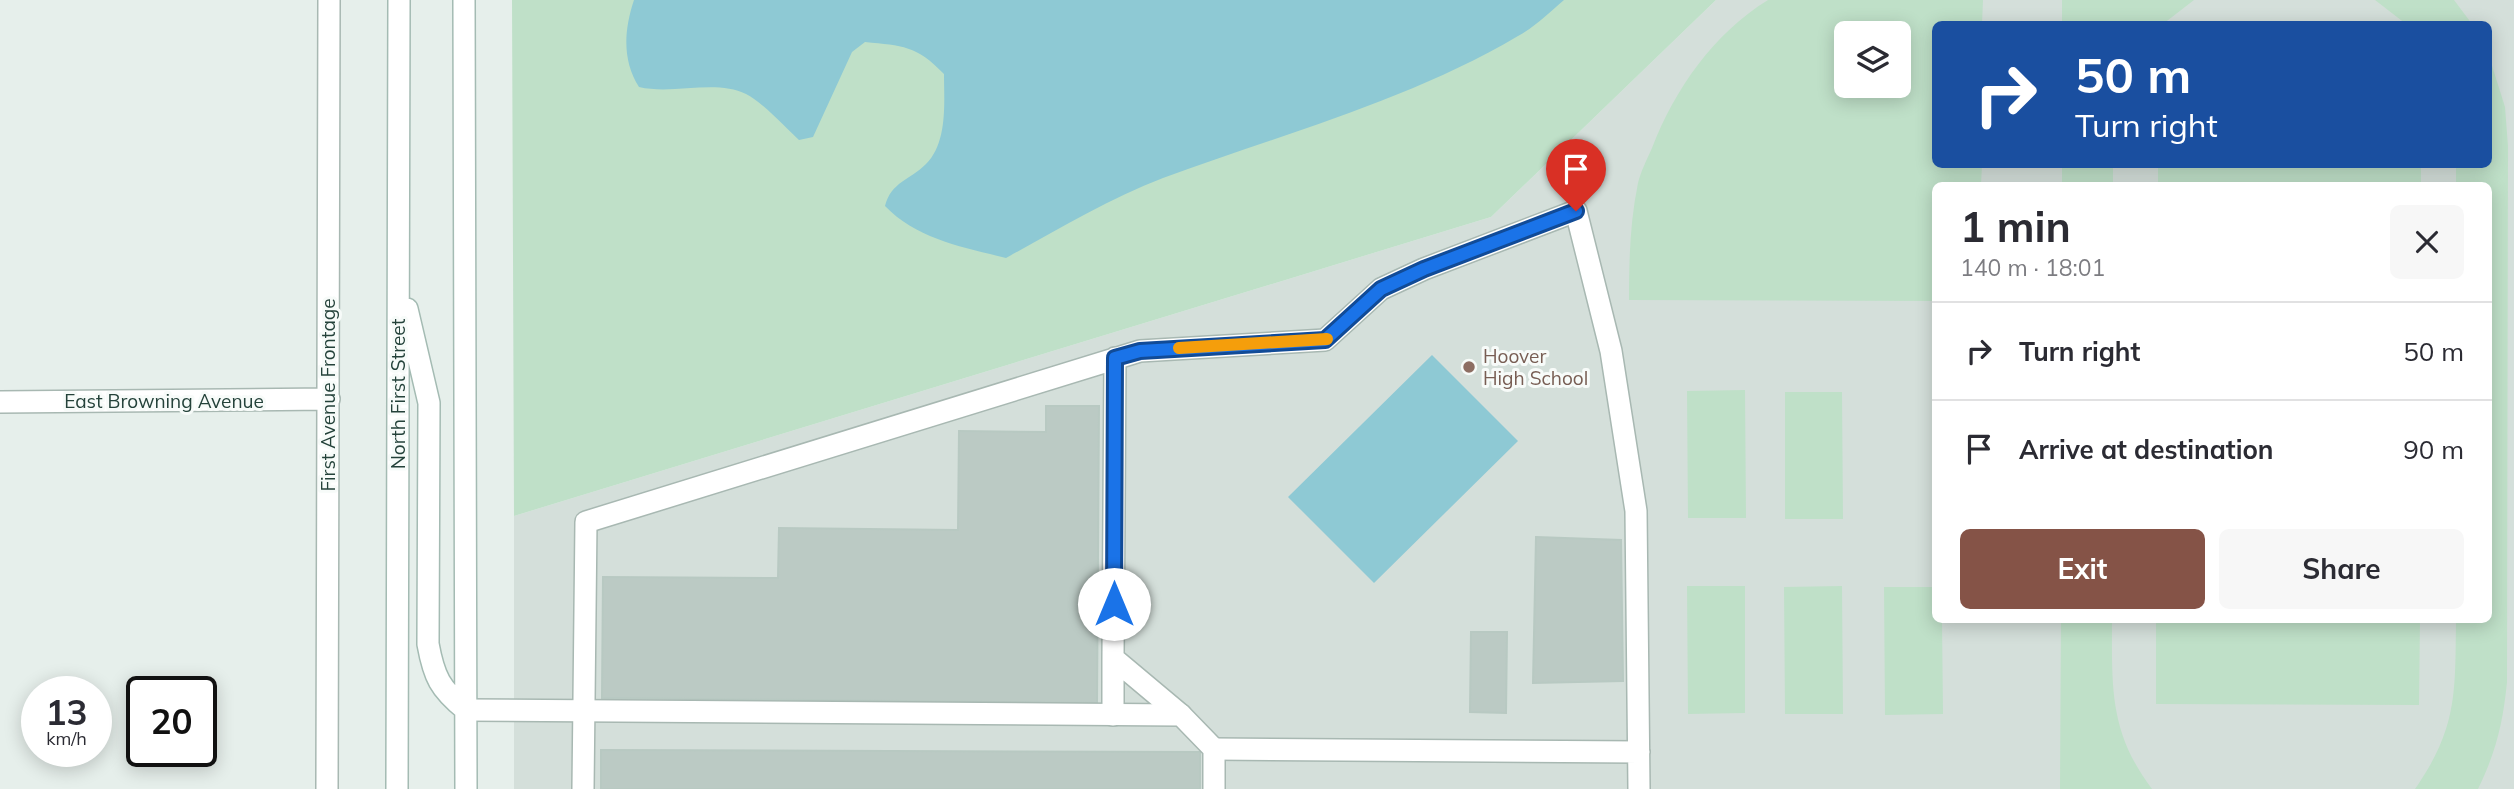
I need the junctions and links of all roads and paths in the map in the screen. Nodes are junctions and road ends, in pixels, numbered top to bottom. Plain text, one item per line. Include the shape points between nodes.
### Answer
1 (329, 0) edge
2 (400, 0) edge
3 (464, 0) edge
4 (398, 273) junction
5 (1115, 358) junction
6 (329, 400) junction
7 (0, 402) edge
8 (1113, 658) junction
9 (466, 710) junction
10 (583, 710) junction
11 (1112, 715) junction
12 (1181, 715) junction
13 (1214, 748) junction
14 (1639, 751) junction
15 (327, 789) edge
16 (397, 789) edge
17 (466, 789) edge
18 (583, 789) edge
19 (1214, 789) edge
20 (1639, 789) edge

1 - 6 main road, First Avenue Frontage
2 - 4 main road, North First Street
3 - 9 main road
4 - 9 main road via 429,403 428,644 433,671 445,693
4 - 16 main road, North First Street
5 - 8 main road
5 - 10 main road via 586,522
5 - 14 main road via 1140,351 1325,340 1381,289 1576,211 1611,351 1636,511
6 - 7 main road, East Browning Avenue
6 - 15 main road, First Avenue Frontage
8 - 11 main road
8 - 12 main road
9 - 10 main road
9 - 17 main road
10 - 11 main road
10 - 18 main road
11 - 12 main road
12 - 13 main road
13 - 14 main road
13 - 19 main road
14 - 20 main road

